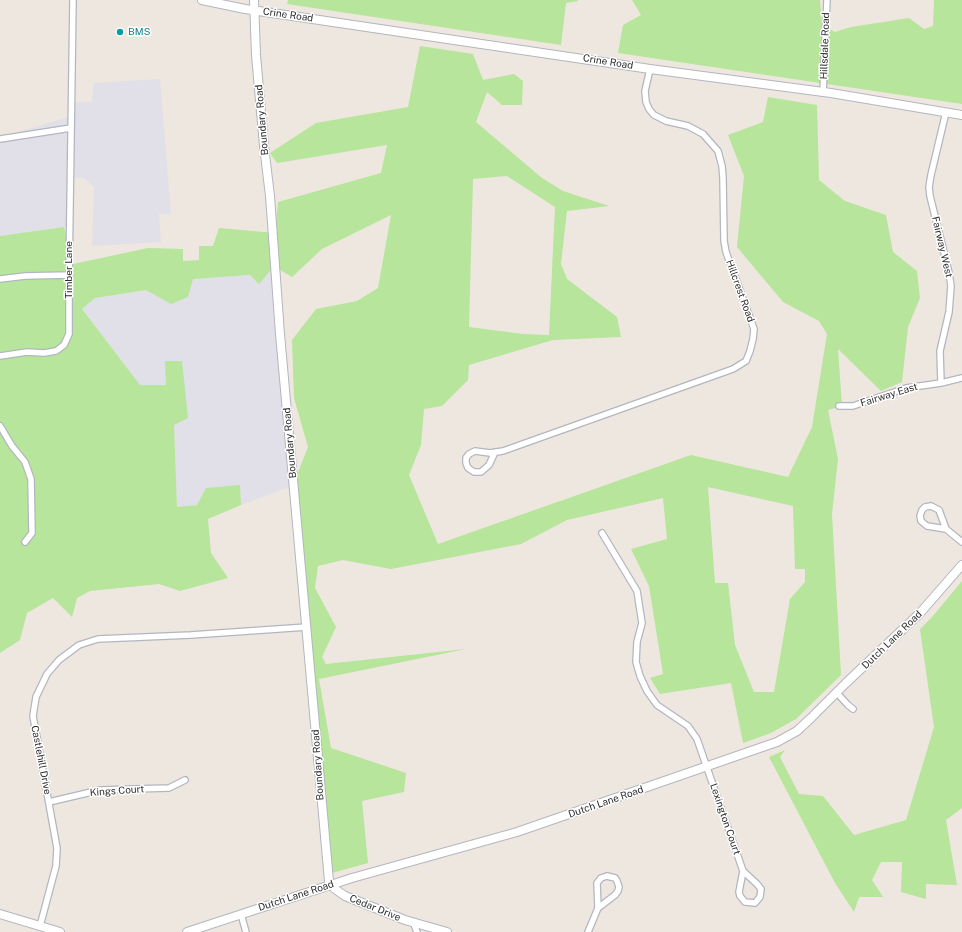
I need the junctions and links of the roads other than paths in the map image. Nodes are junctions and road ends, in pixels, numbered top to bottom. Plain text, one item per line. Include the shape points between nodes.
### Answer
1 (73, 0) edge
2 (202, 0) edge
3 (254, 0) edge
4 (827, 0) edge
5 (254, 10) junction
6 (650, 69) junction
7 (823, 92) junction
8 (946, 112) junction
9 (962, 115) edge
10 (71, 128) junction
11 (0, 139) edge
12 (69, 275) junction
13 (0, 279) edge
14 (0, 356) edge
15 (962, 378) edge
16 (941, 383) junction
17 (839, 406) dead end
18 (0, 426) edge
19 (495, 452) junction
20 (946, 529) junction
21 (602, 533) dead end
22 (25, 542) dead end
23 (962, 542) edge
24 (962, 565) edge
25 (307, 627) junction
26 (836, 692) junction
27 (853, 708) dead end
28 (706, 767) junction
29 (185, 780) dead end
30 (49, 802) junction
31 (743, 871) junction
32 (330, 885) junction
33 (598, 908) junction
34 (0, 914) edge
35 (241, 914) junction
36 (413, 922) junction
37 (40, 926) junction
38 (60, 932) edge
39 (187, 932) edge
40 (246, 932) edge
41 (417, 932) edge
42 (447, 932) edge
43 (588, 932) edge

1 - 10 street, Timber Lane
2 - 5 street, Crine Road
3 - 5 street, Boundary Road
4 - 7 street, Hillsdale Road
5 - 6 street, Crine Road
5 - 25 street, Boundary Road via 281,348
6 - 7 street, Crine Road
6 - 19 street, Hillcrest Road via 645,91 649,109 666,121 688,126 703,134 718,151 723,178 726,252 754,329 746,361 733,369 503,452
7 - 8 street, Crine Road
8 - 9 street, Crine Road
8 - 16 street, Fairway West via 929,188 950,286 949,312 940,352
10 - 11 street
10 - 12 street, Timber Lane
12 - 13 street
12 - 14 street, Timber Lane via 69,334 64,345 56,351
15 - 16 street, Fairway East
16 - 17 street, Fairway East via 906,388 853,406
18 - 22 street via 25,462 31,479 32,533
19 - 19 street, Hillcrest Road via 489,465 481,472 474,472 468,468 466,458 469,454 475,451
20 - 20 street via 937,508 931,506 922,510 920,516 924,524
20 - 23 street
21 - 28 street, Lexington Court via 638,591 642,624 637,642 636,662 640,676 657,705 688,726 697,739
24 - 26 street, Dutch Lane Road via 920,613
25 - 30 street, Castlehill Drive via 191,636 98,639 79,645 59,660 47,674 36,697 33,716
25 - 32 street, Boundary Road
26 - 27 street
26 - 28 street, Dutch Lane Road via 804,725 790,735
28 - 31 street, Lexington Court
28 - 32 street, Dutch Lane Road via 517,832
29 - 30 street, Kings Court via 169,788 100,790
30 - 37 street, Castlehill Drive via 57,848
31 - 31 street via 761,889 760,897 754,903 745,902 740,896
32 - 35 street, Dutch Lane Road
32 - 36 street, Cedar Drive via 345,896
33 - 33 street via 597,883 604,877 611,876 615,878 619,887 616,894
33 - 43 street
34 - 37 street
35 - 39 street, Dutch Lane Road
35 - 40 street
36 - 41 street
36 - 42 street, Cedar Drive
37 - 38 street

